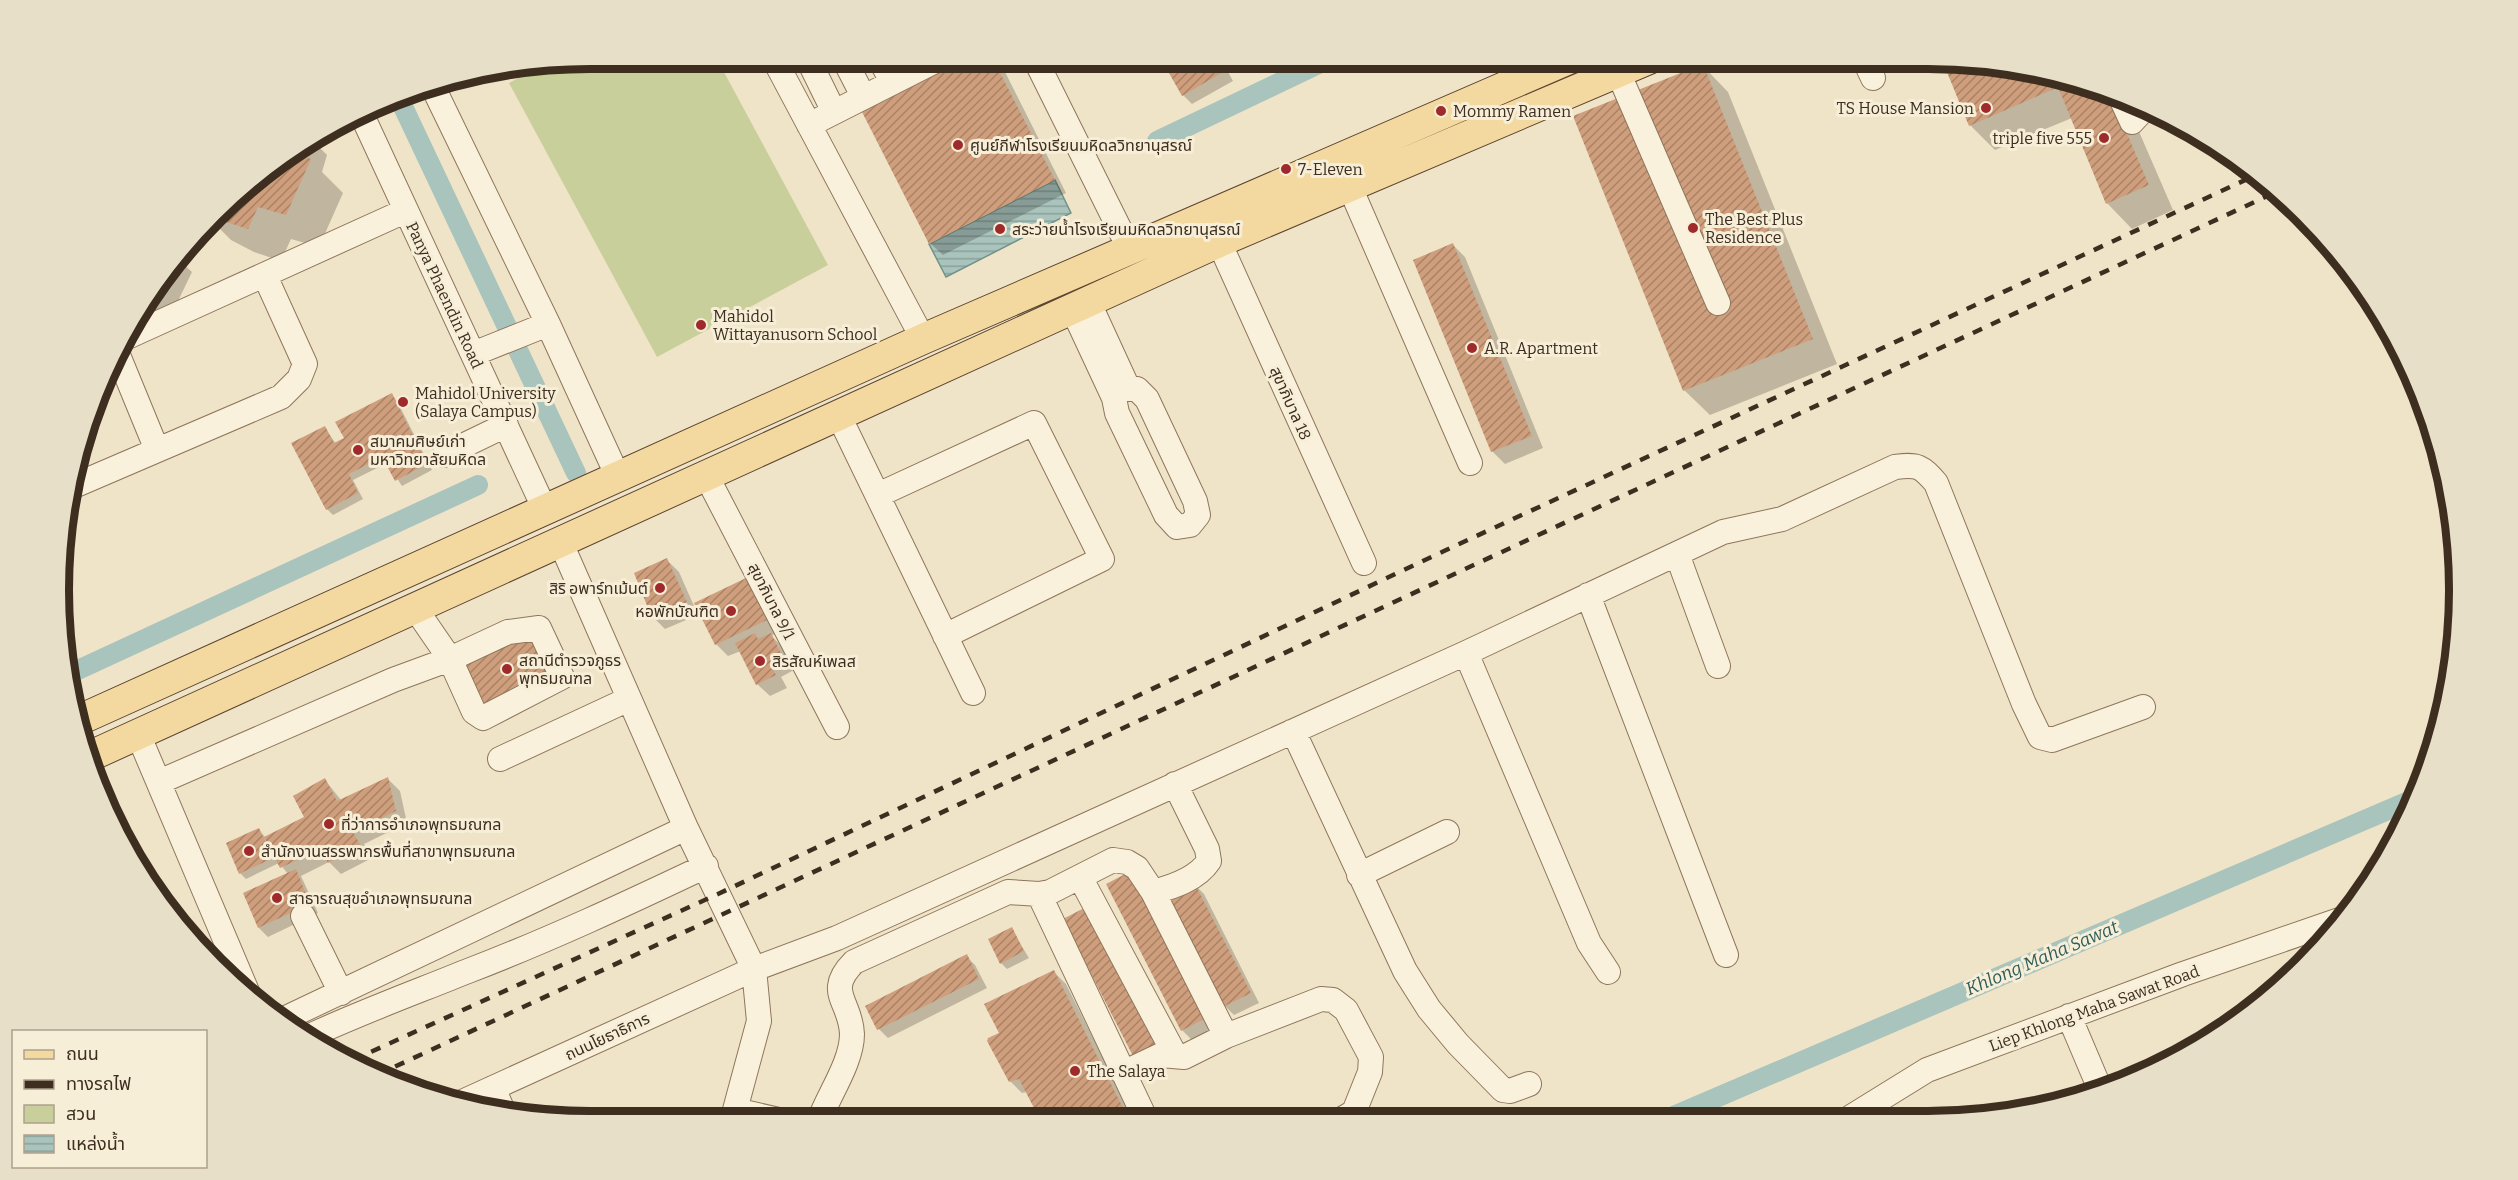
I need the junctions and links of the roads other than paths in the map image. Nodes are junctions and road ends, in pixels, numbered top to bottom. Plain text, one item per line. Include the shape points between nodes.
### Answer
1 (780, 69) edge
2 (813, 69) edge
3 (850, 69) edge
4 (886, 69) edge
5 (917, 69) edge
6 (1040, 69) edge
7 (1537, 69) edge
8 (1625, 69) edge
9 (1618, 72) junction
10 (892, 82) junction
11 (436, 93) edge
12 (863, 96) junction
13 (2126, 109) edge
14 (834, 112) junction
15 (2139, 114) edge
16 (365, 121) edge
17 (808, 125) junction
18 (1350, 185) junction
19 (405, 211) junction
20 (1219, 242) junction
21 (1129, 248) junction
22 (265, 276) junction
23 (1718, 303) dead end
24 (1080, 305) junction
25 (548, 324) junction
26 (137, 332) edge
27 (923, 339) junction
28 (473, 354) junction
29 (121, 363) edge
30 (1121, 393) junction
31 (838, 414) junction
32 (506, 425) junction
33 (157, 450) junction
34 (444, 455) dead end
35 (1470, 463) dead end
36 (706, 475) junction
37 (618, 477) junction
38 (80, 483) edge
39 (878, 495) junction
40 (545, 510) junction
41 (560, 541) junction
42 (1677, 554) junction
43 (1364, 563) dead end
44 (1588, 595) junction
45 (415, 608) junction
46 (945, 636) junction
47 (1466, 653) junction
48 (450, 659) junction
49 (1718, 666) dead end
50 (973, 693) dead end
51 (629, 699) junction
52 (123, 700) junction
53 (2143, 707) dead end
54 (85, 718) edge
55 (837, 727) dead end
56 (1291, 732) junction
57 (138, 734) junction
58 (96, 753) edge
59 (500, 759) dead end
60 (159, 782) junction
61 (1175, 784) junction
62 (686, 828) junction
63 (1447, 832) dead end
64 (706, 866) junction
65 (1359, 875) junction
66 (1080, 877) junction
67 (1153, 892) junction
68 (1039, 894) junction
69 (518, 908) junction
70 (303, 916) dead end
71 (2328, 924) edge
72 (536, 943) junction
73 (1726, 955) dead end
74 (754, 969) junction
75 (1608, 972) dead end
76 (241, 977) edge
77 (341, 993) junction
78 (291, 1016) edge
79 (2069, 1016) junction
80 (316, 1033) edge
81 (1226, 1036) junction
82 (1175, 1055) junction
83 (1123, 1074) junction
84 (2097, 1082) edge
85 (1529, 1084) dead end
86 (493, 1088) junction
87 (473, 1097) edge
88 (500, 1103) edge
89 (735, 1111) edge
90 (823, 1111) edge
91 (1142, 1111) edge
92 (1354, 1111) edge
93 (1861, 1111) edge

1 - 17 street
2 - 14 street
3 - 12 street
4 - 10 street
5 - 10 street
6 - 21 street
7 - 21 main road
8 - 9 main road
9 - 18 main road
9 - 23 street
10 - 12 street
11 - 25 street
12 - 14 street
13 - 15 street via 2132,122
14 - 17 street
16 - 19 street, Panya Phaendin Road
17 - 27 street
18 - 20 main road
18 - 35 street
19 - 22 street
19 - 28 street, Panya Phaendin Road
20 - 24 main road
20 - 43 street, สุขาภิบาล 18
21 - 27 main road
22 - 26 street
22 - 33 street via 305,364 299,379 281,397
24 - 30 street
24 - 31 main road
25 - 28 street
25 - 37 street
27 - 37 main road
28 - 32 street, Panya Phaendin Road
29 - 33 street
30 - 30 street via 1137,389 1147,399 1190,491 1198,515 1190,525 1177,527 1166,515 1117,413
31 - 36 main road
31 - 39 street
32 - 34 street
32 - 40 street, Panya Phaendin Road
33 - 38 street
36 - 41 main road
36 - 55 street, สุขาภิบาล 9/1
37 - 40 main road
39 - 46 street
39 - 46 street via 1034,423 1102,559
40 - 41 main road
40 - 52 main road
41 - 45 main road
41 - 51 street
42 - 44 street, ถนนโยธาธิการ
42 - 49 street
42 - 53 street, ถนนโยธาธิการ via 1723,532 1782,519 1895,467 1922,468 1936,483 2040,737 2052,741
44 - 47 street, ถนนโยธาธิการ
44 - 73 street
45 - 48 street
45 - 57 main road
46 - 50 street
47 - 56 street, ถนนโยธาธิการ
47 - 75 street via 1589,944
48 - 48 street via 508,632 539,628 562,677 483,718 474,712
48 - 60 street
51 - 59 street
51 - 62 street
52 - 54 main road
52 - 57 main road
56 - 61 street, ถนนโยธาธิการ
56 - 65 street
57 - 58 main road
57 - 60 street
60 - 76 street
61 - 67 street via 1207,849 1209,861 1202,872
61 - 74 street, ถนนโยธาธิการ via 837,938
62 - 64 street
62 - 69 street
63 - 65 street
64 - 72 street
64 - 74 street
65 - 85 street via 1405,971 1450,1035 1503,1089 1510,1091
66 - 67 street via 1113,860 1127,862 1137,868
66 - 68 street
66 - 82 street
67 - 81 street
68 - 83 street
68 - 90 street via 1008,892 854,962 841,974 839,992 852,1034 849,1051
69 - 72 street
69 - 77 street
70 - 77 street
71 - 79 street, Liep Khlong Maha Sawat Road
72 - 80 street
74 - 86 street, ถนนโยธาธิการ
74 - 89 street via 759,1021
77 - 78 street
79 - 84 street
79 - 93 street, Liep Khlong Maha Sawat Road via 1927,1070
81 - 82 street via 1184,1057
81 - 92 street via 1321,999 1334,1000 1346,1010 1371,1057 1370,1072
82 - 83 street via 1161,1055
83 - 91 street
86 - 87 street, ถนนโยธาธิการ
86 - 88 street

